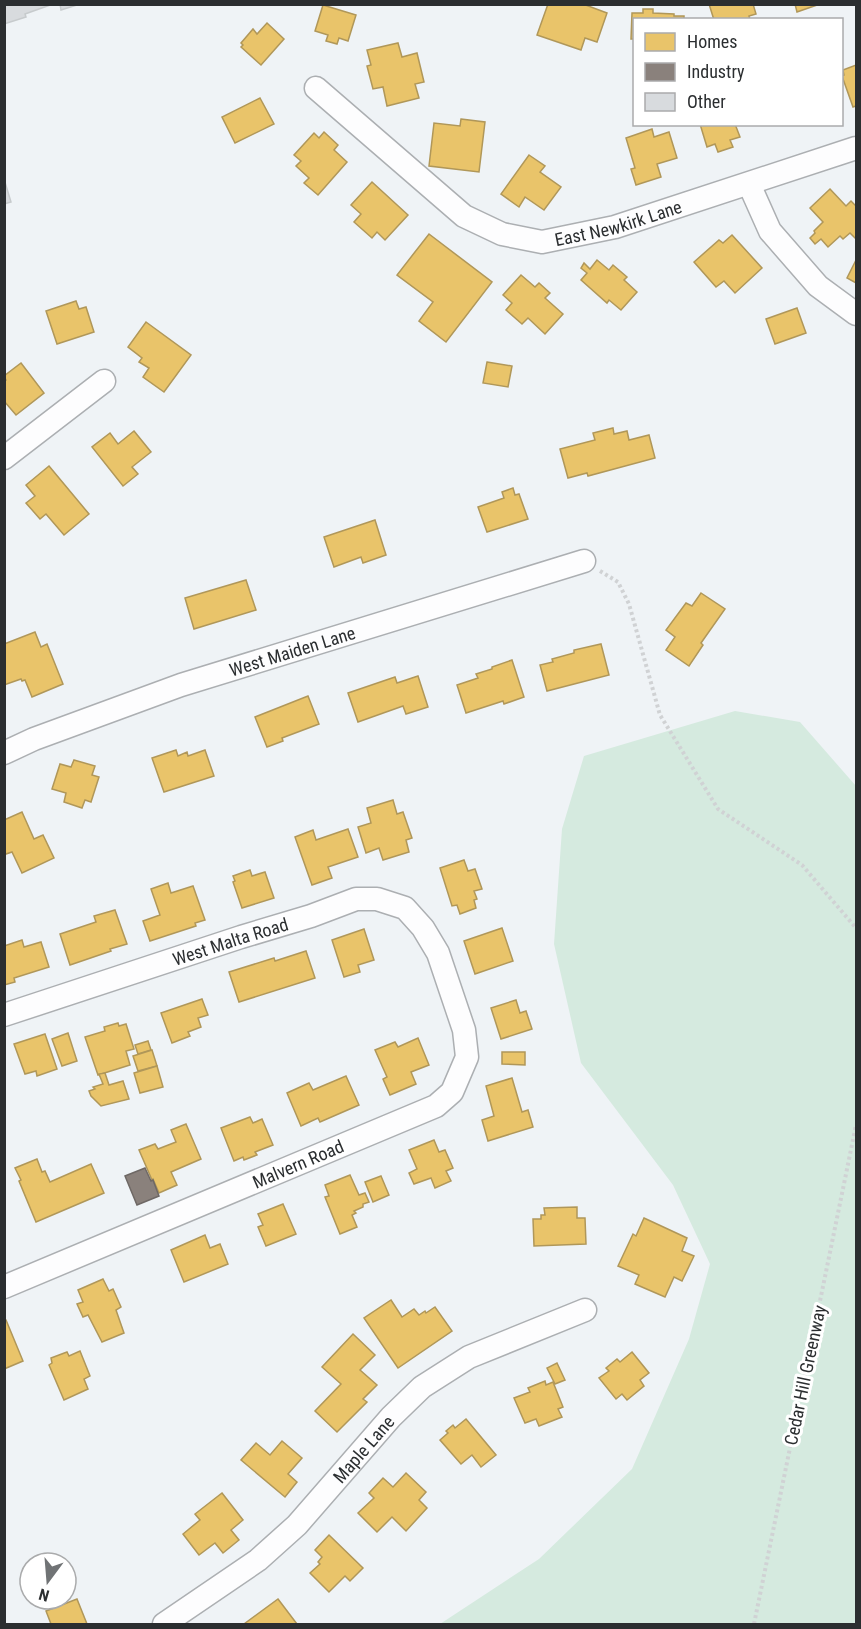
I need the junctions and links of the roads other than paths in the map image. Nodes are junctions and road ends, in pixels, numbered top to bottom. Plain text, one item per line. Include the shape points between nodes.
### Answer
1 (316, 88) dead end
2 (856, 148) edge
3 (749, 184) junction
4 (856, 314) edge
5 (104, 381) dead end
6 (4, 458) edge
7 (584, 561) road end
8 (4, 753) edge
9 (438, 953) joint
10 (4, 1015) edge
11 (4, 1287) edge
12 (585, 1310) dead end
13 (164, 1624) edge

1 - 3 street, East Newkirk Lane via 464,216 502,234 542,242 615,227
2 - 3 street, East Newkirk Lane
3 - 4 street via 770,231 818,286
5 - 6 street
7 - 8 street, West Maiden Lane via 182,685 34,738
9 - 10 street, West Malta Road via 405,908 376,899 356,899
9 - 11 street, Malvern Road via 464,1030 467,1057 452,1092 436,1106
12 - 13 street, Maple Lane via 469,1358 423,1387 391,1417 297,1525 258,1560

